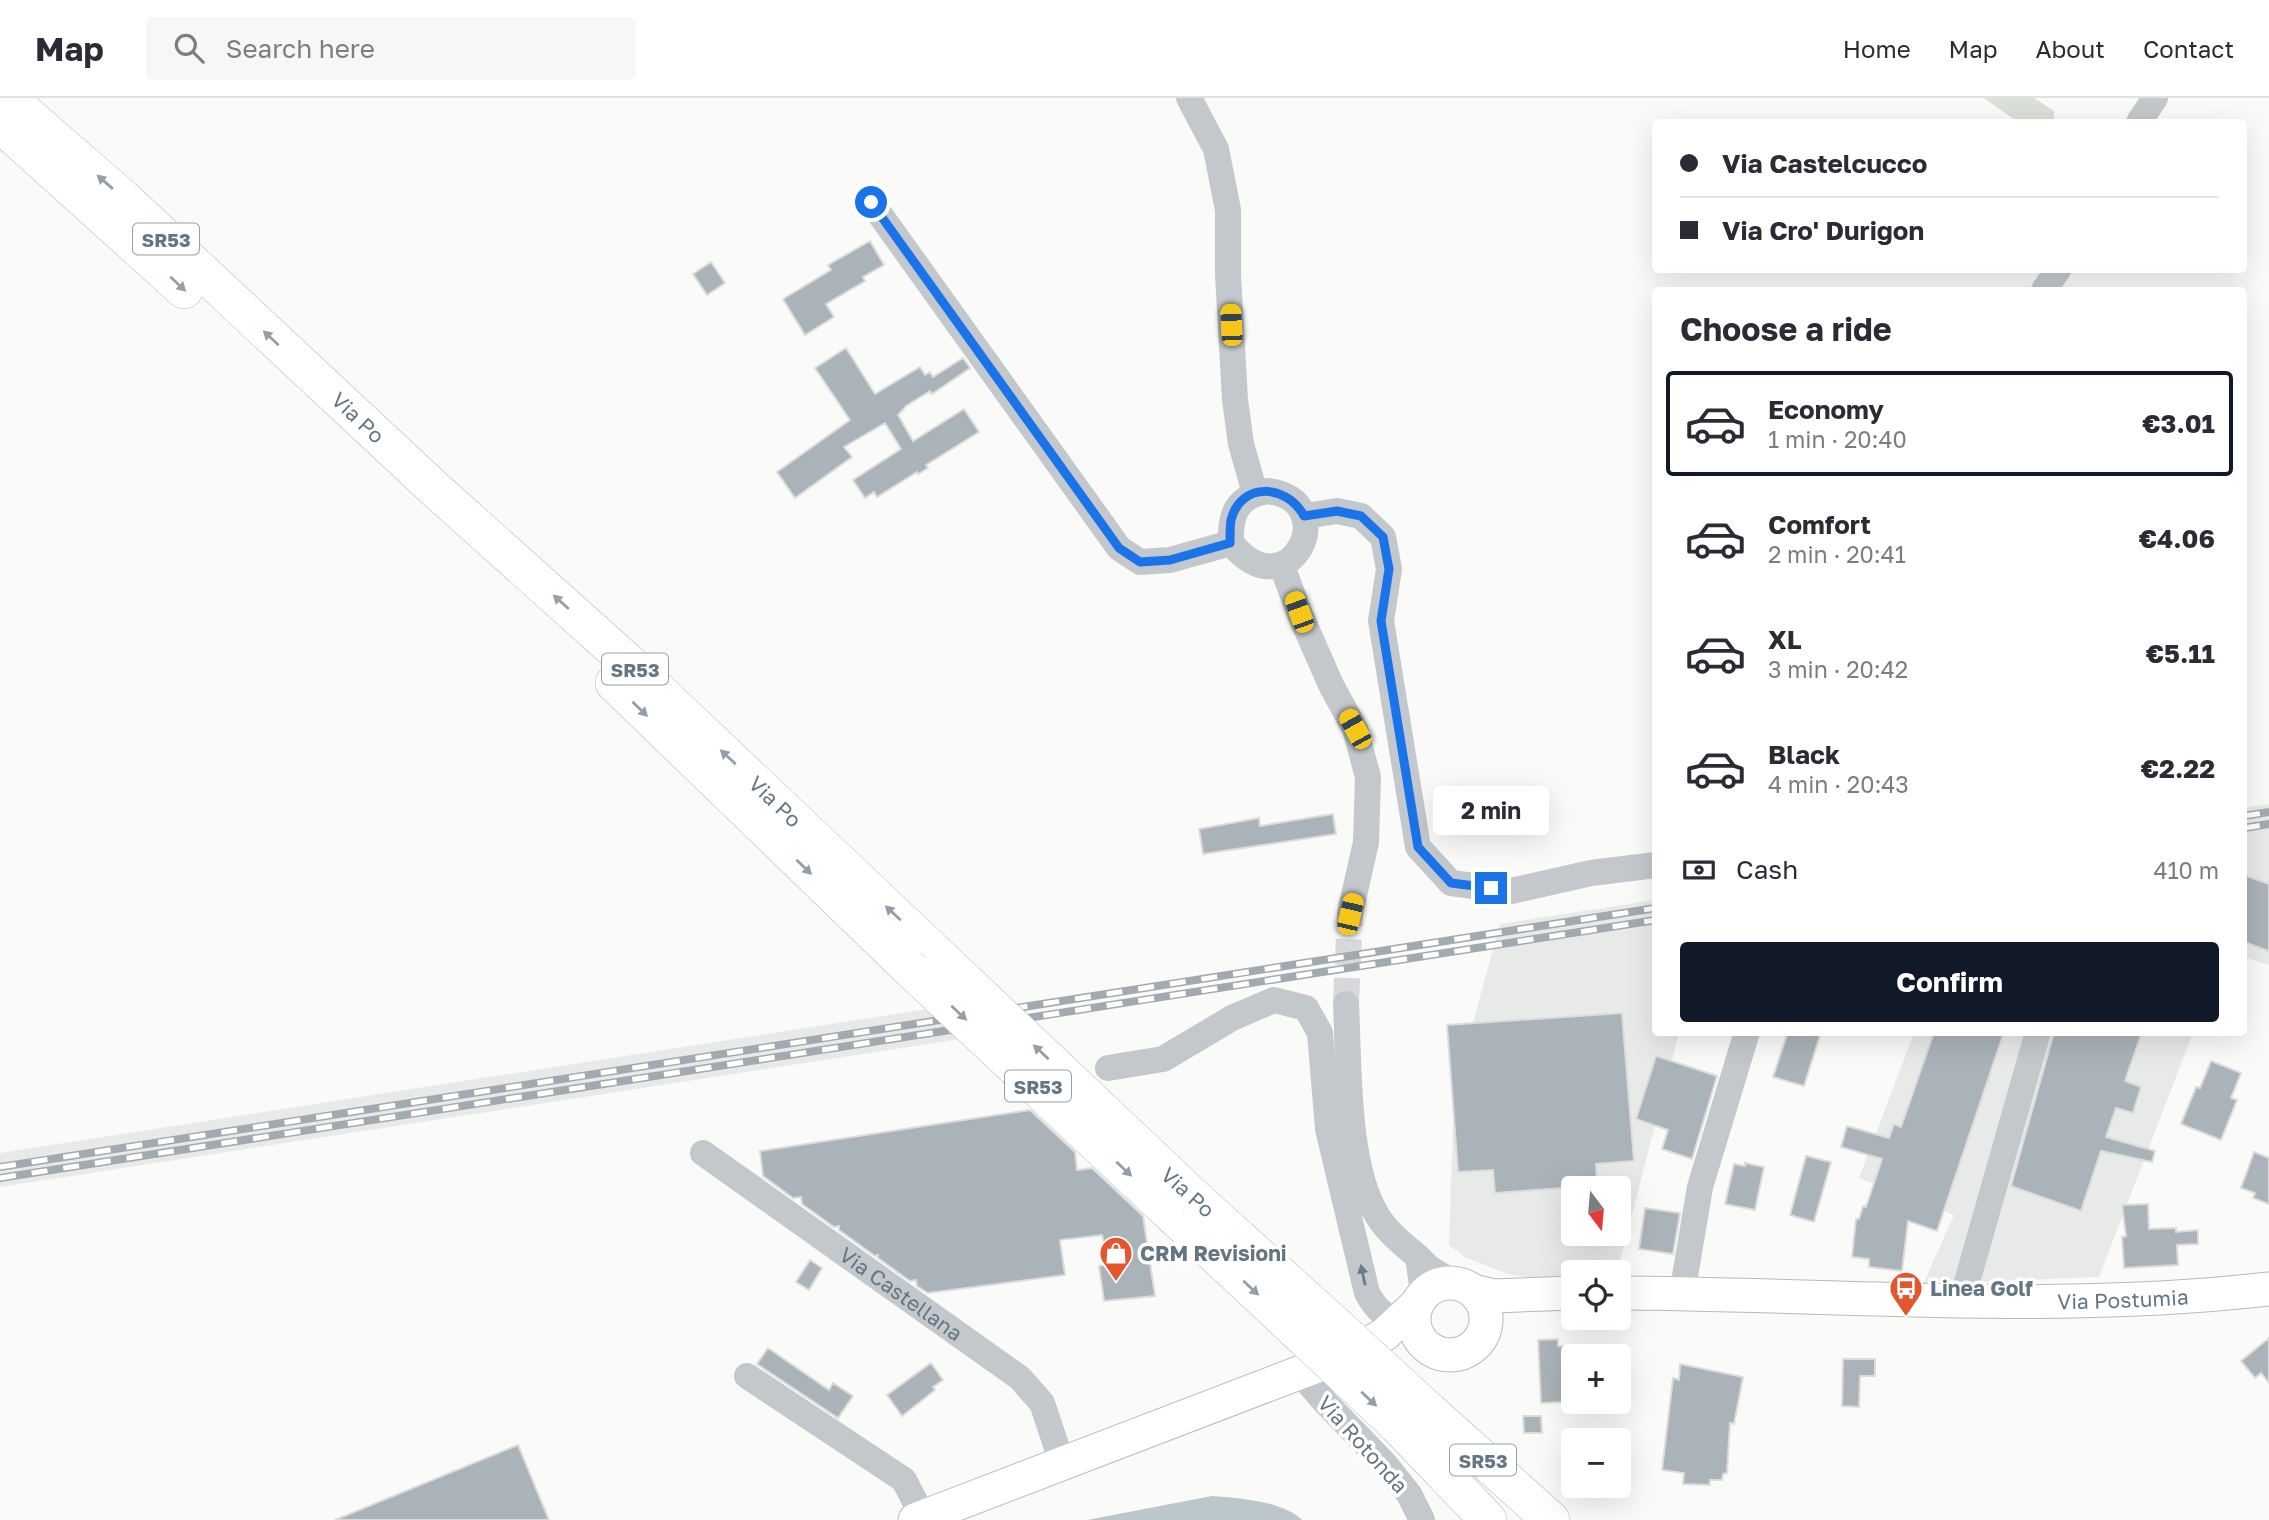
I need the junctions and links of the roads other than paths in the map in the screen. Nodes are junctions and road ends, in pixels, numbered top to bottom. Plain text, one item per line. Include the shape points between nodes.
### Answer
1 (8, 98) edge
2 (1189, 98) edge
3 (2155, 98) edge
4 (2141, 119) edge
5 (0, 124) edge
6 (871, 202) dead end
7 (1255, 494) junction
8 (1304, 516) junction
9 (1230, 543) junction
10 (1282, 566) junction
11 (1652, 866) edge
12 (1350, 914) tunnel mouth
13 (925, 963) junction
14 (1346, 1004) tunnel mouth
15 (1746, 1036) edge
16 (2037, 1036) edge
17 (1108, 1069) dead end
18 (704, 1153) dead end
19 (1346, 1211) junction
20 (1410, 1251) junction
21 (1463, 1287) junction
22 (2269, 1289) edge
23 (1561, 1293) edge
24 (1631, 1293) edge
25 (1682, 1293) junction
26 (1561, 1296) edge
27 (1961, 1303) junction
28 (1414, 1307) junction
29 (1479, 1341) junction
30 (1311, 1343) junction
31 (1356, 1351) junction
32 (1437, 1352) junction
33 (747, 1376) dead end
34 (1413, 1418) junction
35 (1062, 1463) junction
36 (1545, 1515) edge
37 (919, 1518) edge
38 (1422, 1520) edge
39 (1488, 1520) edge

13 -> 1 highway, Via Po / SR53 via 629,663
2 - 7 street via 1216,149 1228,210 1235,400
3 - 4 street
5 -> 13 highway, Via Po / SR53
6 - 9 street via 1119,548 1140,562 1170,560
7 - 8 street via 1279,492 1299,505
7 - 9 street via 1236,509
8 - 10 street via 1305,542
8 - 11 street via 1337,511 1361,516 1383,537 1389,569 1381,621 1418,847 1451,883 1511,891 1591,873
9 - 10 street via 1250,562
10 - 12 street via 1331,685 1355,729 1368,777 1366,842
13 - 30 highway, Via Po / SR53, bridge via 1017,1066 1181,1204
14 - 20 street via 1358,1167 1377,1217
15 - 25 street via 1700,1187
16 - 27 street
17 - 19 street via 1163,1059 1232,1018 1274,1000 1306,1008 1320,1032 1328,1129
18 - 35 street, Via Castellana via 1020,1378 1042,1403
19 - 20 street via 1370,1232
28 -> 19 street via 1395,1319 1374,1306
20 - 21 street
20 - 28 street via 1422,1285
21 - 23 main road via 1494,1296
21 - 28 main road via 1443,1283 1433,1287
21 - 29 main road via 1485,1308
22 - 27 main road, Via Postumia via 2186,1297
24 - 25 main road, Via Postumia
25 - 27 main road, Via Postumia
26 - 29 main road via 1513,1313
28 - 31 main road via 1385,1334
28 - 32 main road via 1420,1338
29 - 32 main road via 1460,1353
30 - 31 main road
30 - 34 highway, Via Po / SR53, bridge
30 - 35 main road
30 - 38 street, Via Rotonda via 1324,1401 1385,1464
31 - 32 main road
33 - 37 street via 904,1480
34 - 36 highway, Via Po / SR53
34 - 39 highway, Via Po / SR53
35 - 37 main road

